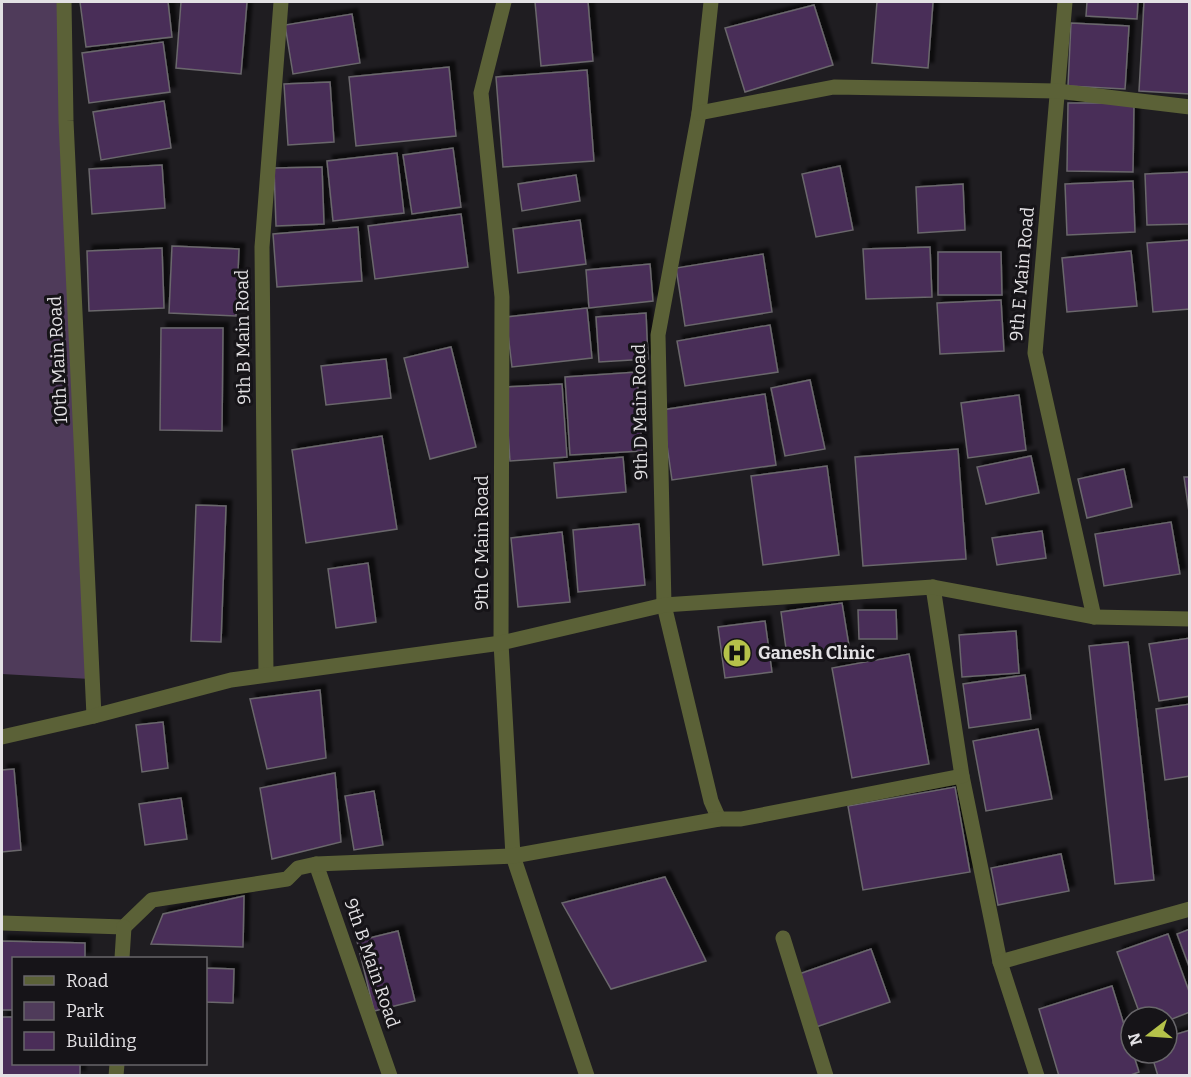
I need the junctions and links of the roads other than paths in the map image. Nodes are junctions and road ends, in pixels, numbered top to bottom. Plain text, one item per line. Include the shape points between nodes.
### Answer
1 (64, 2) edge
2 (281, 2) edge
3 (504, 2) edge
4 (711, 2) edge
5 (1065, 2) edge
6 (1057, 91) junction
7 (1190, 107) edge
8 (699, 113) junction
9 (933, 587) junction
10 (664, 605) junction
11 (1094, 617) junction
12 (1190, 619) edge
13 (501, 643) junction
14 (266, 674) junction
15 (94, 716) junction
16 (2, 737) edge
17 (962, 776) junction
18 (719, 819) junction
19 (513, 856) junction
20 (316, 864) junction
21 (1190, 909) edge
22 (2, 924) edge
23 (124, 927) junction
24 (783, 938) dead end
25 (122, 957) edge
26 (1000, 962) junction
27 (390, 1076) edge
28 (587, 1076) edge
29 (826, 1076) edge
30 (1037, 1076) edge

1 - 15 street, 10th Main Road
2 - 14 street, 9th B Main Road via 262,247
3 - 13 street, 9th C Main Road via 481,93 502,297
4 - 8 street, 9th D Main Road
5 - 6 street, 9th E Main Road
6 - 7 street
6 - 8 street via 834,87
6 - 11 street, 9th E Main Road via 1035,354
8 - 10 street, 9th D Main Road via 658,335
9 - 10 street
9 - 11 street
9 - 17 street
10 - 13 street
10 - 18 street, 9th D Main Road via 711,801
11 - 12 street
13 - 14 street
13 - 19 street, 9th C Main Road
14 - 15 street
15 - 16 street
17 - 18 street via 741,819
17 - 26 street
18 - 19 street
19 - 20 street
19 - 28 street, 9th C Main Road
20 - 23 street via 298,868 287,879 152,900
20 - 27 street, 9th B Main Road
21 - 26 street
22 - 23 street
23 - 25 street
24 - 29 street
26 - 30 street

